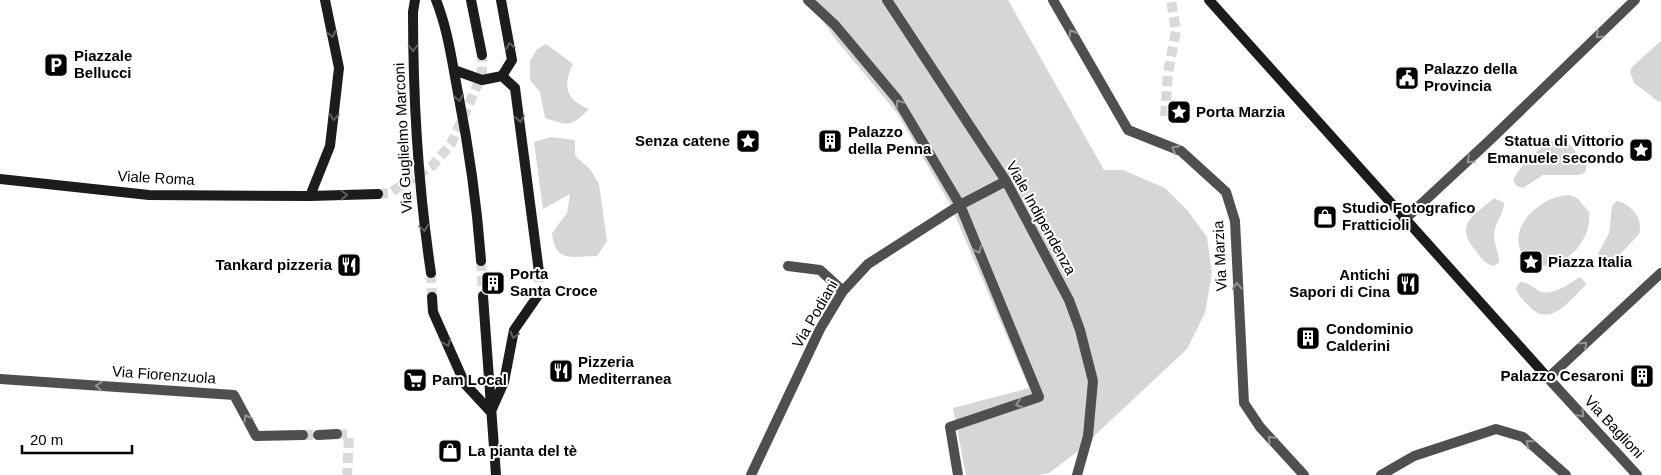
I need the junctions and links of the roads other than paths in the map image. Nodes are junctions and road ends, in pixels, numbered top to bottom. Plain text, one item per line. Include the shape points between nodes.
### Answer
1 (325, 0) edge
2 (415, 0) edge
3 (436, 0) edge
4 (471, 0) edge
5 (501, 0) edge
6 (808, 0) edge
7 (887, 0) edge
8 (1053, 0) edge
9 (1209, 0) edge
10 (1635, 0) edge
11 (482, 55) tunnel mouth
12 (454, 70) junction
13 (502, 76) junction
14 (0, 179) edge
15 (1006, 181) junction
16 (378, 194) tunnel mouth
17 (310, 196) junction
18 (960, 205) junction
19 (1404, 220) junction
20 (481, 261) tunnel mouth
21 (788, 266) dead end
22 (539, 272) tunnel mouth
23 (431, 273) tunnel mouth
24 (1661, 273) edge
25 (843, 291) junction
26 (539, 294) tunnel mouth
27 (483, 296) tunnel mouth
28 (432, 297) tunnel mouth
29 (0, 378) edge
30 (1548, 378) junction
31 (491, 412) junction
32 (337, 434) dead end
33 (303, 435) tunnel mouth
34 (318, 435) tunnel mouth
35 (496, 475) edge
36 (751, 475) edge
37 (958, 475) edge
38 (1077, 475) edge
39 (1304, 475) edge
40 (1381, 475) edge
41 (1566, 475) edge
42 (1637, 475) edge

1 -> 17 street via 339,68 330,146
2 -> 23 street, Via Guglielmo Marconi via 412,12 414,108 421,208
3 - 12 street via 444,20
4 - 11 street
13 -> 5 street via 512,60
18 -> 6 street via 897,99 835,24
7 - 15 street, Viale Indipendenza
39 -> 8 street, Via Marzia via 1260,427 1244,403 1236,221 1226,192 1181,151 1128,130
9 - 19 street
10 -> 19 street
12 - 13 street via 482,80
12 -> 20 street via 477,202
13 -> 22 street via 515,88
14 - 17 street, Viale Roma via 149,195
15 - 18 street, Via Podiani
15 - 38 street, Viale Indipendenza via 1069,300 1089,364 1093,381 1088,436
17 -> 16 street, Viale Roma
18 - 25 street, Via Podiani via 868,264
18 -> 37 street via 1039,397 950,426
19 - 30 street
21 - 25 street via 820,270
30 -> 24 street
25 - 36 street, Via Podiani via 820,329
26 -> 31 street via 514,330 504,382
27 - 31 street
28 -> 31 street via 433,312 465,384
33 -> 29 street, Via Fiorenzuola via 256,436 234,395
30 -> 42 street, Via Baglioni
31 - 35 street
32 - 34 street
41 -> 40 street via 1523,437 1496,429 1414,456

